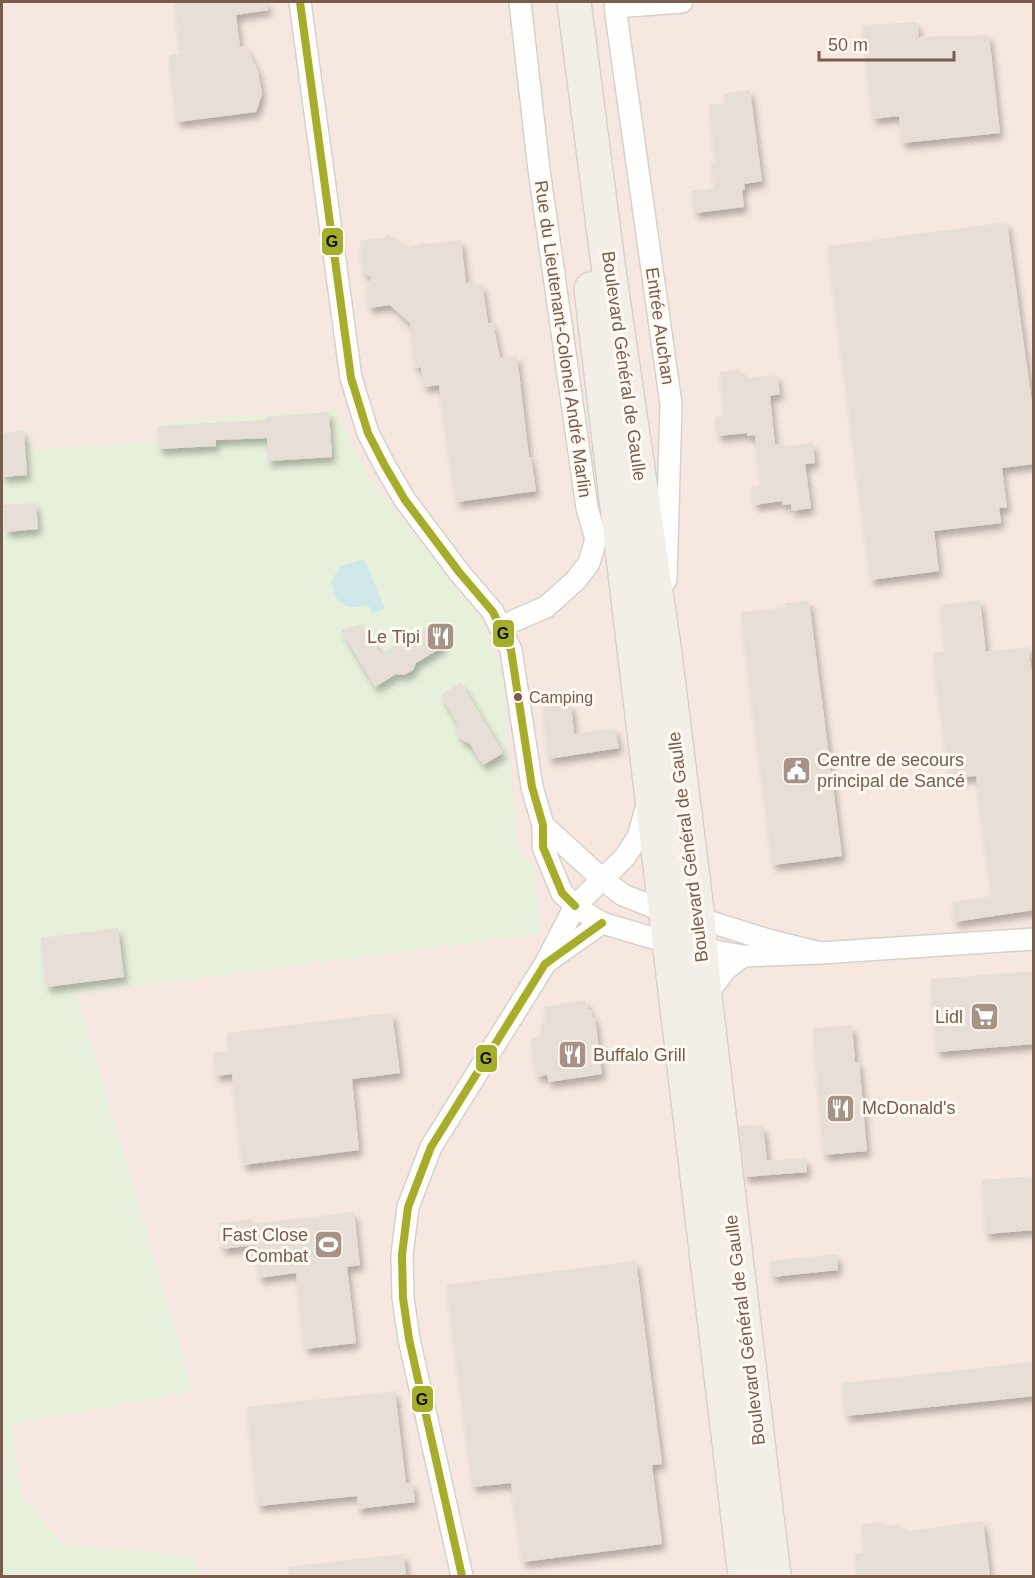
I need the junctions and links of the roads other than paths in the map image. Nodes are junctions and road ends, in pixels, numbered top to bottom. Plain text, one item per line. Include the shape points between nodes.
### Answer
1 (300, 2) edge
2 (520, 2) edge
3 (555, 2) edge
4 (574, 2) edge
5 (682, 2) edge
6 (580, 120) junction
7 (500, 627) junction
8 (664, 647) junction
9 (652, 791) junction
10 (543, 825) junction
11 (603, 880) junction
12 (575, 906) junction
13 (602, 922) junction
14 (668, 928) junction
15 (700, 933) junction
16 (1034, 939) edge
17 (820, 954) junction
18 (743, 956) junction
19 (545, 964) junction
20 (705, 997) junction
21 (462, 1576) edge
22 (745, 1576) edge
23 (774, 1576) edge

1 - 7 street via 351,378 368,433 405,500 493,612
2 - 7 street, Rue du Lieutenant-Colonel André Marlin via 587,508 596,539 589,563 569,586 546,607
3 - 6 main road
4 - 6 main road
5 - 8 street, Entrée Auchan via 615,7 671,404
6 - 8 main road, Boulevard Général de Gaulle via 608,264
6 - 9 main road, Boulevard Général de Gaulle via 610,460
7 - 10 street via 511,650 532,787
8 - 15 main road, Boulevard Général de Gaulle
9 - 11 street via 638,837
9 - 14 main road, Boulevard Général de Gaulle
10 - 11 street
10 - 12 street via 543,847 562,893
11 - 12 street
11 - 13 street
11 - 14 street
12 - 13 street
12 - 19 street
13 - 14 street
13 - 19 street
14 - 15 street
14 - 15 street
14 - 22 main road, Boulevard Général de Gaulle
15 - 17 street via 768,940
15 - 18 street
15 - 20 main road, Boulevard Général de Gaulle
16 - 17 street
17 - 18 street
18 - 20 street via 725,970
19 - 21 street via 431,1148 408,1207 402,1255 404,1309
20 - 23 main road, Boulevard Général de Gaulle

